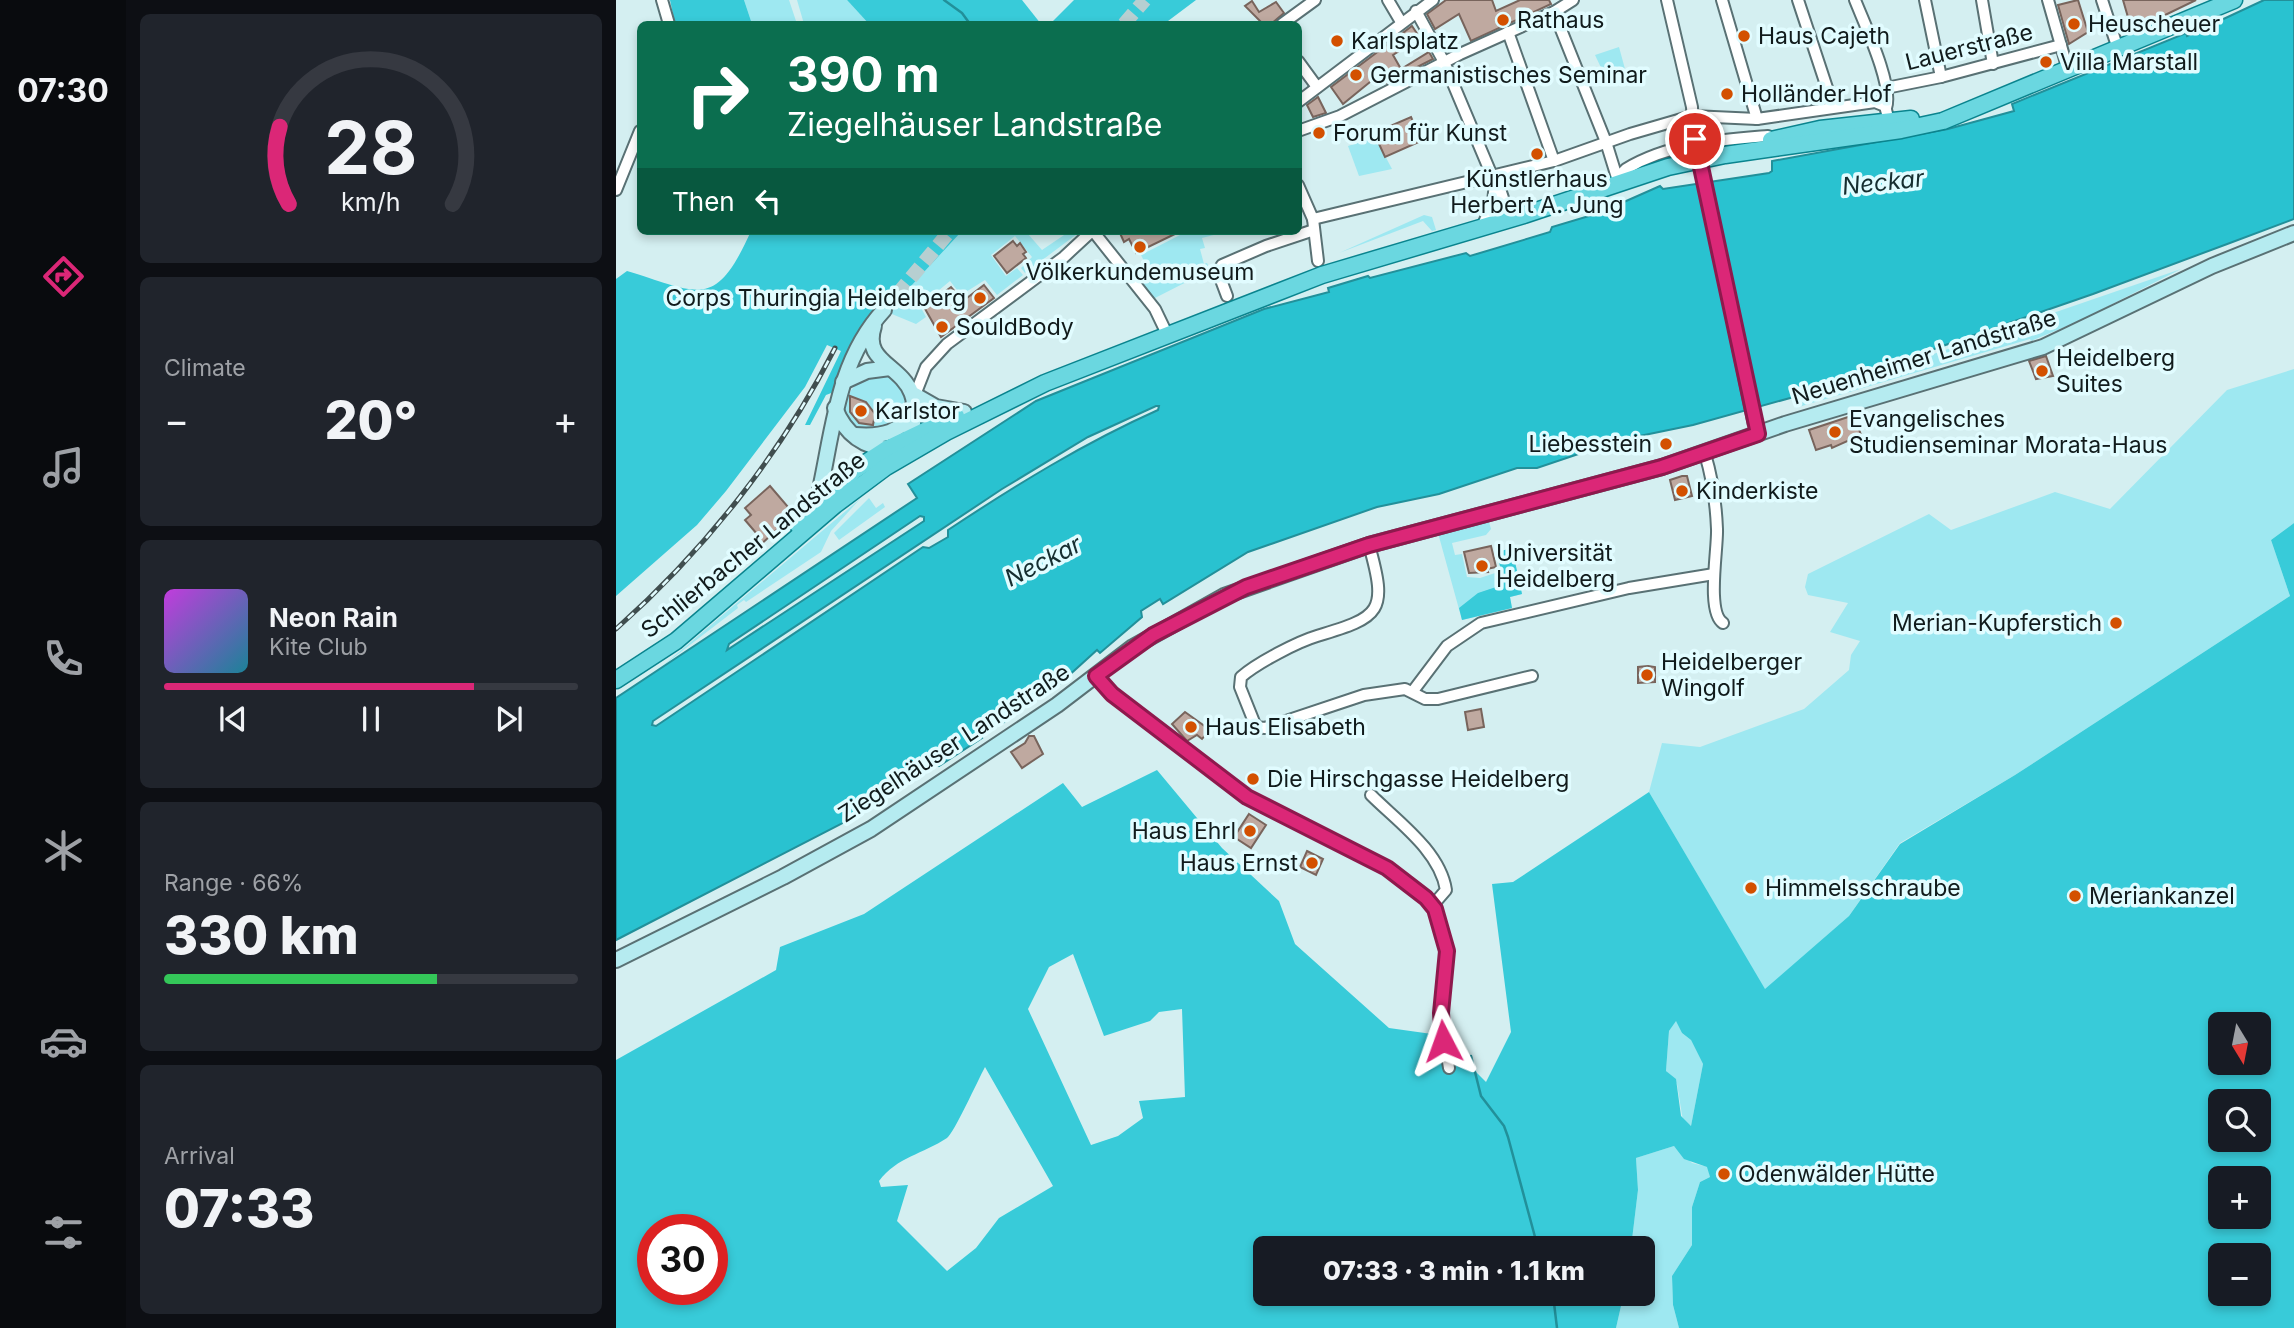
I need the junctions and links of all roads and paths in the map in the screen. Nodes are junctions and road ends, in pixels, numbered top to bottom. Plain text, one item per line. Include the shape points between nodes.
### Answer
1 (662, 0) edge
2 (1315, 0) edge
3 (1388, 0) edge
4 (1667, 0) edge
5 (1722, 0) edge
6 (1798, 0) edge
7 (1855, 0) edge
8 (1925, 0) edge
9 (1982, 0) edge
10 (2048, 0) edge
11 (2102, 0) edge
12 (2234, 0) edge
13 (1431, 1) edge
14 (1562, 4) edge
15 (1416, 11) junction
16 (668, 21) edge
17 (1286, 21) edge
18 (1401, 22) junction
19 (1508, 32) junction
20 (2058, 48) junction
21 (2118, 49) junction
22 (1444, 62) junction
23 (1993, 64) junction
24 (1302, 66) edge
25 (2068, 69) junction
26 (1941, 77) junction
27 (1885, 84) junction
28 (1317, 87) junction
29 (1302, 99) edge
30 (1831, 102) junction
31 (1692, 112) junction
32 (1757, 119) junction
33 (1889, 120) junction
34 (1302, 130) edge
35 (637, 138) edge
36 (1774, 139) junction
37 (1602, 144) junction
38 (1725, 155) junction
39 (1554, 160) junction
40 (1494, 180) junction
41 (1619, 184) junction
42 (616, 190) edge
43 (1302, 195) edge
44 (1510, 219) junction
45 (1314, 224) junction
46 (1482, 228) junction
47 (1302, 229) edge
48 (2294, 233) edge
49 (1089, 235) edge
50 (1096, 235) edge
51 (1289, 235) edge
52 (1318, 261) dead end
53 (1227, 296) dead end
54 (1167, 334) junction
55 (890, 368) junction
56 (843, 382) junction
57 (1045, 383) junction
58 (915, 395) junction
59 (835, 408) junction
60 (964, 412) junction
61 (1756, 429) junction
62 (851, 434) junction
63 (908, 448) junction
64 (887, 449) junction
65 (1705, 454) junction
66 (816, 507) junction
67 (1369, 545) junction
68 (1714, 574) junction
69 (1723, 623) dead end
70 (1096, 676) junction
71 (1532, 676) dead end
72 (617, 679) edge
73 (1413, 691) junction
74 (1371, 795) dead end
75 (1433, 905) junction
76 (616, 960) edge
77 (1450, 1068) dead end

1 - 16 street
2 - 17 street
3 - 18 street
4 - 31 street
5 - 32 street
6 - 30 street
7 - 27 street
8 - 26 street
9 - 23 street
10 - 20 street
11 - 21 street
12 - 21 main road
13 - 15 street
14 - 19 street
14 - 37 street
15 - 18 street
15 - 22 street
18 - 28 street
19 - 22 street
19 - 39 street
20 - 23 street, Lauerstraße
20 - 25 street
21 - 25 main road
22 - 34 street via 1340,116
22 - 40 street
23 - 26 street, Lauerstraße
24 - 28 street
25 - 33 main road via 1961,112
26 - 27 street, Lauerstraße
27 - 33 street
28 - 29 street
30 - 32 street
30 - 33 street via 1875,102
31 - 32 street
31 - 37 street
31 - 61 street, bridge
33 - 36 main road
33 - 38 main road
35 - 42 street
36 - 38 main road
36 - 41 street via 1674,148 1624,170
37 - 39 street
37 - 41 street
38 - 41 main road
39 - 40 street
40 - 44 street
40 - 45 street
40 - 46 street via 1493,202
41 - 44 main road
43 - 45 street
44 - 46 main road
45 - 47 street
45 - 52 street
46 - 54 main road via 1322,275
48 - 61 main road, Neuenheimer Landstraße via 2043,347
49 - 58 street via 947,344 926,367
50 - 54 street via 1155,309
51 - 53 street via 1222,265 1219,272
54 - 57 main road
55 - 56 main road
55 - 56 main road via 874,353 871,343 884,310 868,327
55 - 58 main road
56 - 59 main road
57 - 60 main road
57 - 63 main road
58 - 60 main road via 936,407
58 - 62 main road via 907,418 895,430
58 - 63 main road
59 - 62 main road
59 - 66 main road
60 - 63 main road
61 - 65 main road, Ziegelhäuser Landstraße
62 - 64 main road
63 - 64 main road, Schlierbacher Landstraße
63 - 72 main road, Schlierbacher Landstraße via 684,635
64 - 66 main road, Schlierbacher Landstraße via 840,482
65 - 67 main road, Ziegelhäuser Landstraße
65 - 68 street via 1717,530
66 - 72 main road, Schlierbacher Landstraße
67 - 70 main road, Ziegelhäuser Landstraße via 1224,596 1153,635
67 - 73 street via 1378,579 1372,611 1353,626 1306,640 1244,674 1240,687 1256,727 1262,729 1364,695
68 - 69 street via 1718,618
68 - 73 street via 1644,584 1481,623 1447,646
70 - 75 street via 1112,694 1240,793 1396,873
70 - 76 main road, Ziegelhäuser Landstraße via 871,829
71 - 73 street via 1438,699 1425,699
74 - 75 street via 1420,843 1438,870 1446,890
75 - 77 street via 1447,951 1441,1018

